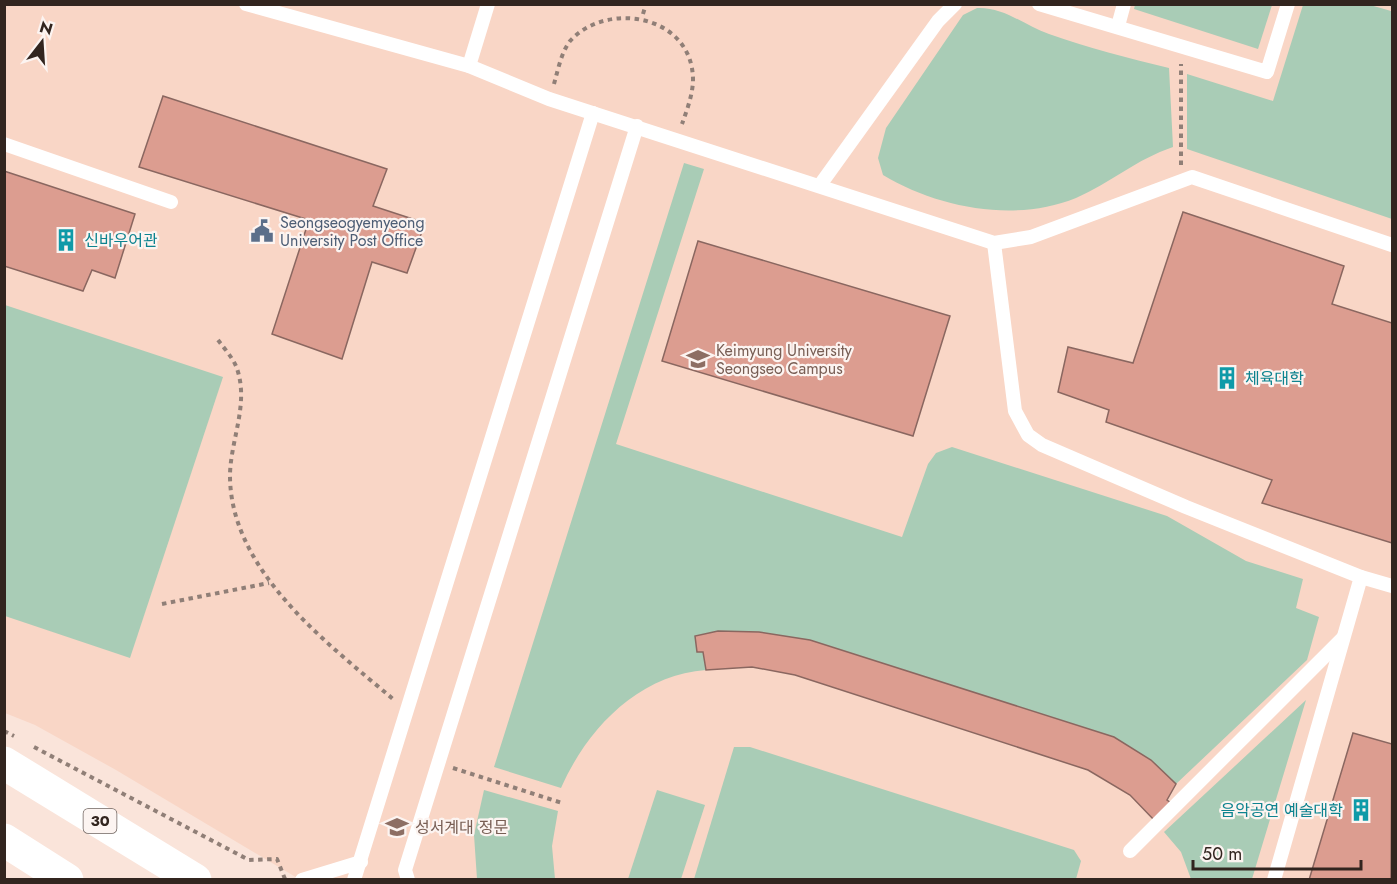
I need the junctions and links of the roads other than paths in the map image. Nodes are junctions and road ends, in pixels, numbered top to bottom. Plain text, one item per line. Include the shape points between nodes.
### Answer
1 (246, 4) edge
2 (488, 4) edge
3 (955, 4) edge
4 (1039, 4) edge
5 (1124, 4) edge
6 (1288, 4) edge
7 (1118, 26) junction
8 (469, 66) junction
9 (593, 113) junction
10 (637, 126) junction
11 (4, 144) edge
12 (820, 185) junction
13 (171, 202) dead end
14 (994, 243) junction
15 (1392, 244) edge
16 (1361, 577) junction
17 (1392, 586) edge
18 (1345, 635) junction
19 (18, 749) edge
20 (4, 840) edge
21 (1130, 851) dead end
22 (361, 862) junction
23 (405, 876) edge
24 (67, 879) edge
25 (195, 879) edge
26 (302, 879) edge
27 (354, 879) edge
28 (1274, 879) edge

1 - 8 lane
2 - 8 lane
3 - 12 lane via 938,21
4 - 7 lane
5 - 7 lane
6 - 7 lane via 1267,72
8 - 9 lane
9 - 10 lane
9 - 22 lane
10 - 12 lane
10 - 23 lane
11 - 13 lane
12 - 14 lane
14 - 15 lane via 1031,237 1192,177
14 - 16 lane via 1016,411 1028,435 1042,445 1176,503
16 - 17 lane
16 - 18 lane
18 - 21 lane
18 - 28 lane
19 - 25 main road, 30
20 - 24 main road
22 - 26 lane
22 - 27 lane

